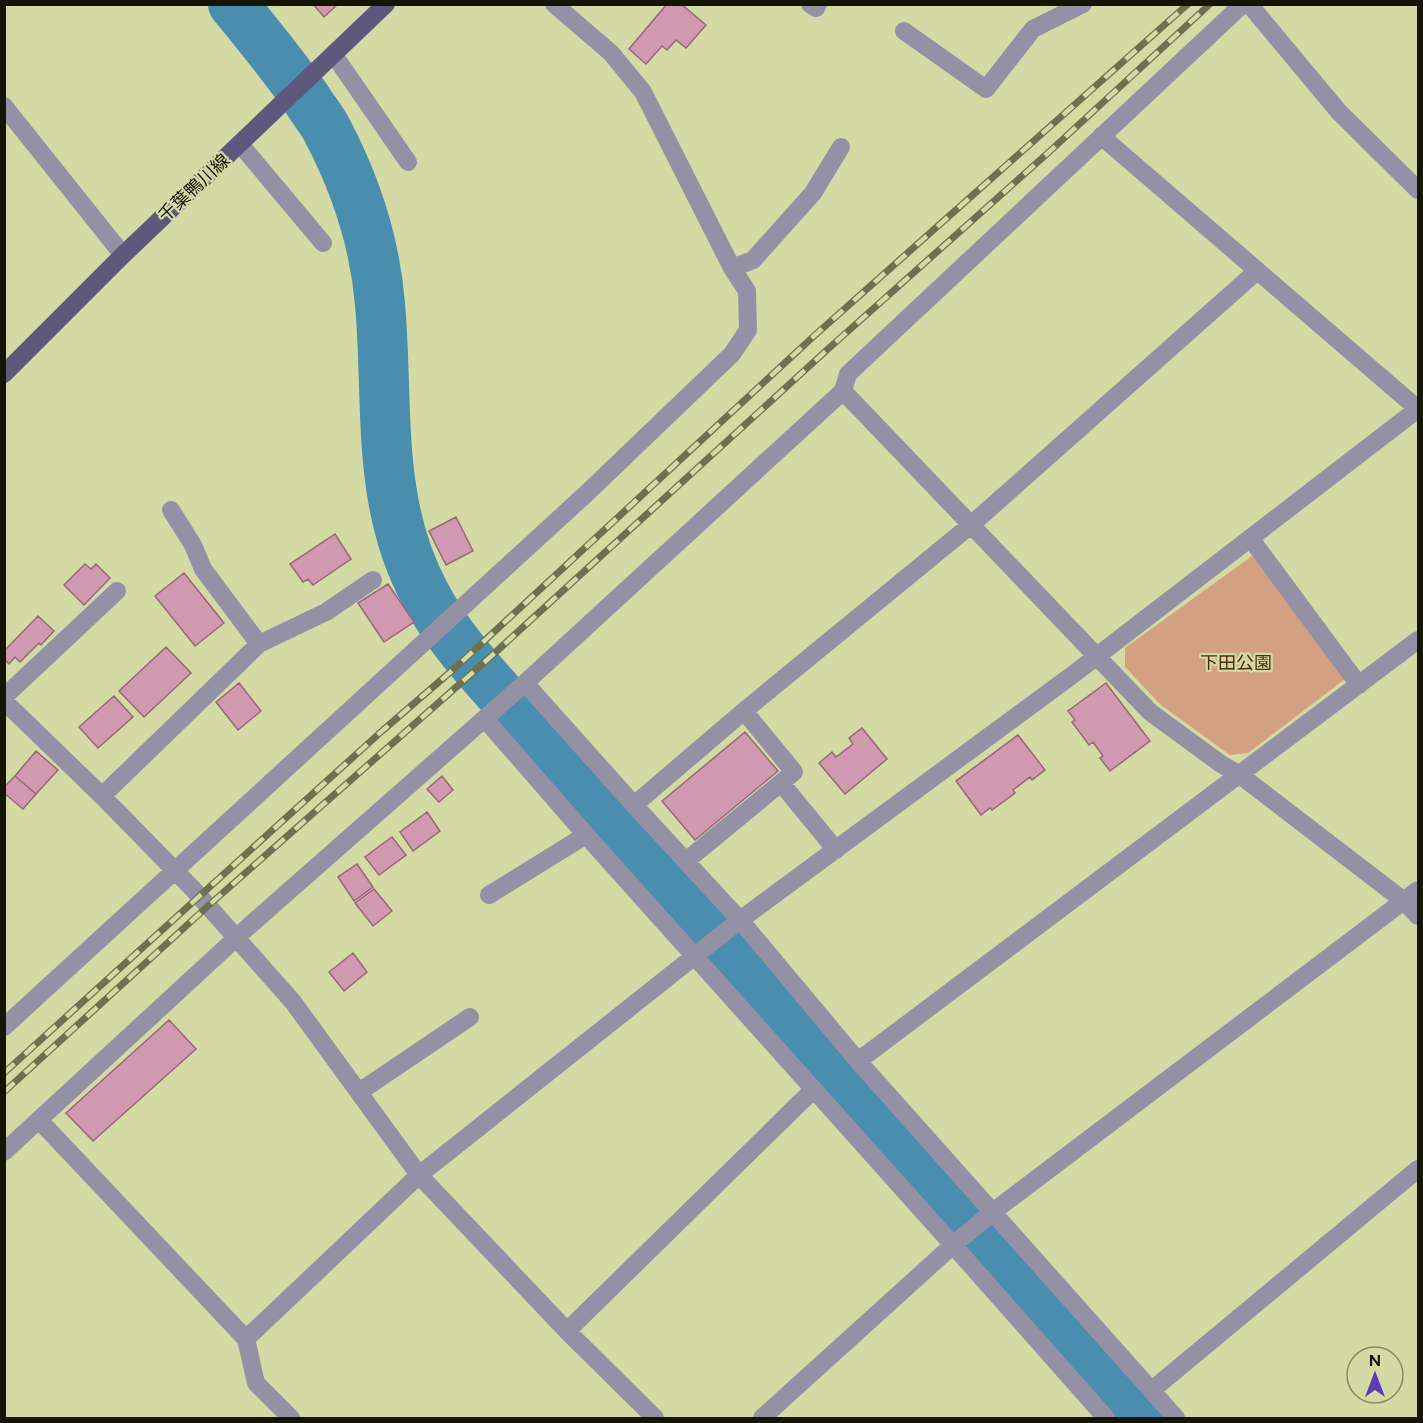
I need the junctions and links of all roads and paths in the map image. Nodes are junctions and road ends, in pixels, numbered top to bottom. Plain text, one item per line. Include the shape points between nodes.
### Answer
1 (386, 4) edge
2 (554, 4) edge
3 (810, 4) edge
4 (818, 4) edge
5 (1083, 4) edge
6 (1243, 4) edge
7 (1249, 4) edge
8 (904, 31) dead end
9 (334, 55) junction
10 (4, 106) edge
11 (1101, 136) junction
12 (240, 144) junction
13 (841, 147) dead end
14 (408, 162) dead end
15 (1419, 190) edge
16 (323, 243) dead end
17 (123, 255) junction
18 (732, 268) junction
19 (1257, 271) junction
20 (4, 374) edge
21 (843, 391) junction
22 (1418, 409) edge
23 (171, 510) dead end
24 (972, 524) junction
25 (1250, 538) junction
26 (373, 580) dead end
27 (117, 591) dead end
28 (1419, 640) edge
29 (259, 644) junction
30 (1098, 656) junction
31 (525, 683) junction
32 (1359, 685) junction
33 (4, 699) edge
34 (744, 711) junction
35 (485, 719) junction
36 (1240, 775) junction
37 (781, 783) junction
38 (102, 796) junction
39 (634, 806) junction
40 (586, 835) junction
41 (836, 850) junction
42 (686, 861) junction
43 (176, 870) junction
44 (489, 895) dead end
45 (1411, 895) edge
46 (1419, 916) edge
47 (740, 920) junction
48 (236, 938) junction
49 (694, 957) junction
50 (470, 1017) dead end
51 (4, 1027) edge
52 (858, 1061) junction
53 (813, 1090) junction
54 (359, 1092) junction
55 (39, 1120) junction
56 (4, 1152) edge
57 (1419, 1169) edge
58 (419, 1175) junction
59 (994, 1211) junction
60 (953, 1245) junction
61 (567, 1331) junction
62 (246, 1339) junction
63 (1152, 1390) junction
64 (291, 1419) edge
65 (655, 1419) edge
66 (762, 1419) edge
67 (1106, 1419) edge
68 (1176, 1419) edge

1 - 9 main road, 千葉鴨川線
2 - 18 street via 611,53 643,92
3 - 4 street via 816,9
5 - 8 street via 1033,29 986,89
6 - 11 street
7 - 15 street via 1340,112
9 - 12 main road, 千葉鴨川線
9 - 14 street
10 - 17 street
11 - 19 street
11 - 21 street via 848,374
12 - 16 street
12 - 17 main road, 千葉鴨川線
13 - 18 street via 813,193 753,260
17 - 20 main road, 千葉鴨川線
18 - 43 street via 747,291 748,330 732,354 587,493
19 - 22 street
19 - 24 street
21 - 24 street
21 - 31 street
22 - 25 street
23 - 29 street via 203,569
24 - 30 street
24 - 34 street
25 - 30 street
25 - 32 street
26 - 29 street via 326,612
27 - 33 street
28 - 32 street
29 - 38 street
30 - 36 street via 1156,717
30 - 41 street
31 - 35 street
31 - 39 street
32 - 36 street
33 - 38 street
34 - 37 street via 794,772
34 - 39 street
35 - 40 street
35 - 48 street
36 - 45 street
36 - 52 street
37 - 41 street
37 - 42 street
38 - 43 street
39 - 42 street
40 - 44 street
40 - 49 street
41 - 47 street
42 - 47 street
43 - 48 street
43 - 51 street
45 - 46 street
45 - 59 street
47 - 49 street
47 - 52 street
48 - 54 street via 293,1002
48 - 55 street
49 - 53 street
49 - 58 street
50 - 54 street
52 - 59 street
53 - 60 street
53 - 61 street
54 - 58 street
55 - 56 street
55 - 62 street
57 - 63 street
58 - 61 street
58 - 62 street
59 - 60 street
59 - 63 street
60 - 66 street
60 - 67 street
61 - 65 street
62 - 64 street via 256,1383
63 - 68 street

